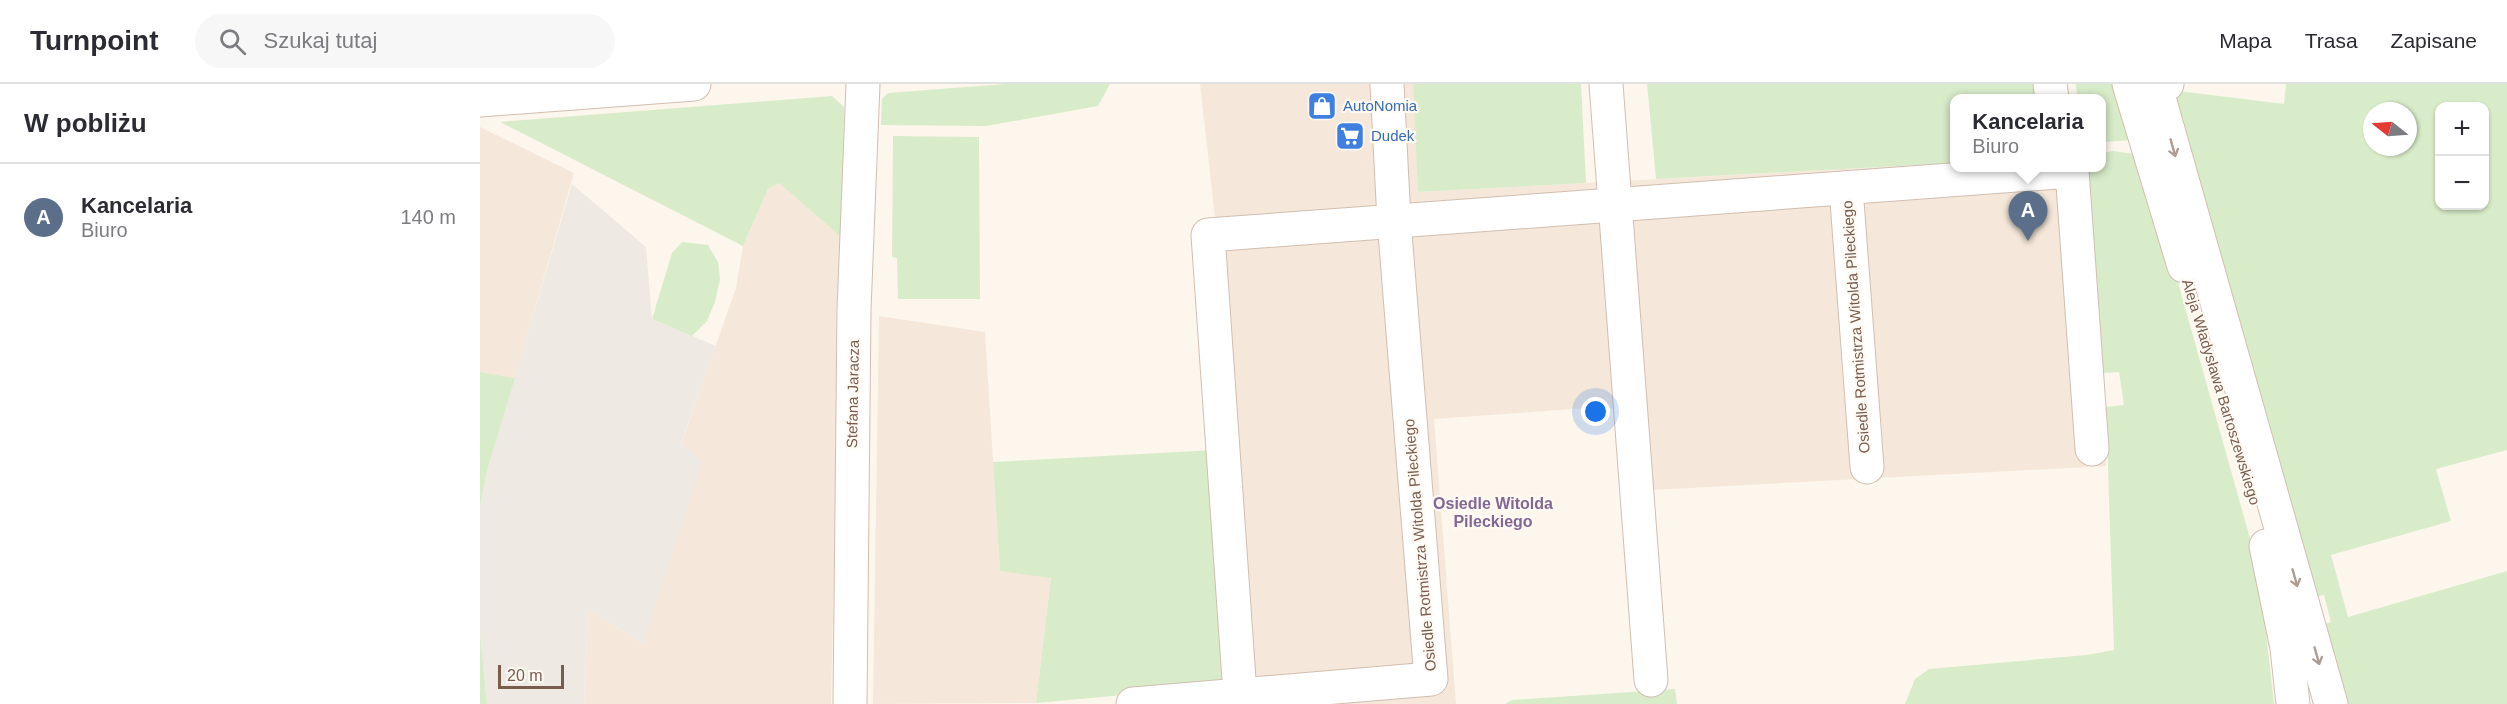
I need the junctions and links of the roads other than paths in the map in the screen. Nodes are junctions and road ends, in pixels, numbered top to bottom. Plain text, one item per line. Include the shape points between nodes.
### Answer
1 (694, 84) edge
2 (863, 84) edge
3 (1387, 84) edge
4 (1606, 84) edge
5 (2129, 84) edge
6 (2166, 84) edge
7 (480, 100) edge
8 (2059, 172) edge
9 (2072, 172) edge
10 (1846, 188) junction
11 (1615, 205) junction
12 (1394, 221) junction
13 (2092, 449) dead end
14 (1867, 467) dead end
15 (1651, 680) dead end
16 (1240, 694) junction
17 (850, 704) edge
18 (1133, 704) edge
19 (2294, 704) edge
20 (2331, 704) edge

1 - 7 street
2 - 17 street, Stefana Jaracza via 854,310
3 - 12 street, Osiedle Rotmistrza Witolda Pileckiego
4 - 11 street
5 - 19 street, Aleja Władysława Bartoszewskiego via 2262,526
6 -> 20 street via 2156,87 2157,91
8 - 10 street, Osiedle Rotmistrza Witolda Pileckiego
9 - 13 street, Osiedle Rotmistrza Witolda Pileckiego
10 - 11 street, Osiedle Rotmistrza Witolda Pileckiego
10 - 14 street, Osiedle Rotmistrza Witolda Pileckiego
11 - 12 street, Osiedle Rotmistrza Witolda Pileckiego
11 - 15 street
12 - 16 street, Osiedle Rotmistrza Witolda Pileckiego via 1208,235
12 - 16 street, Osiedle Rotmistrza Witolda Pileckiego via 1431,679
16 - 18 street, Osiedle Rotmistrza Witolda Pileckiego

